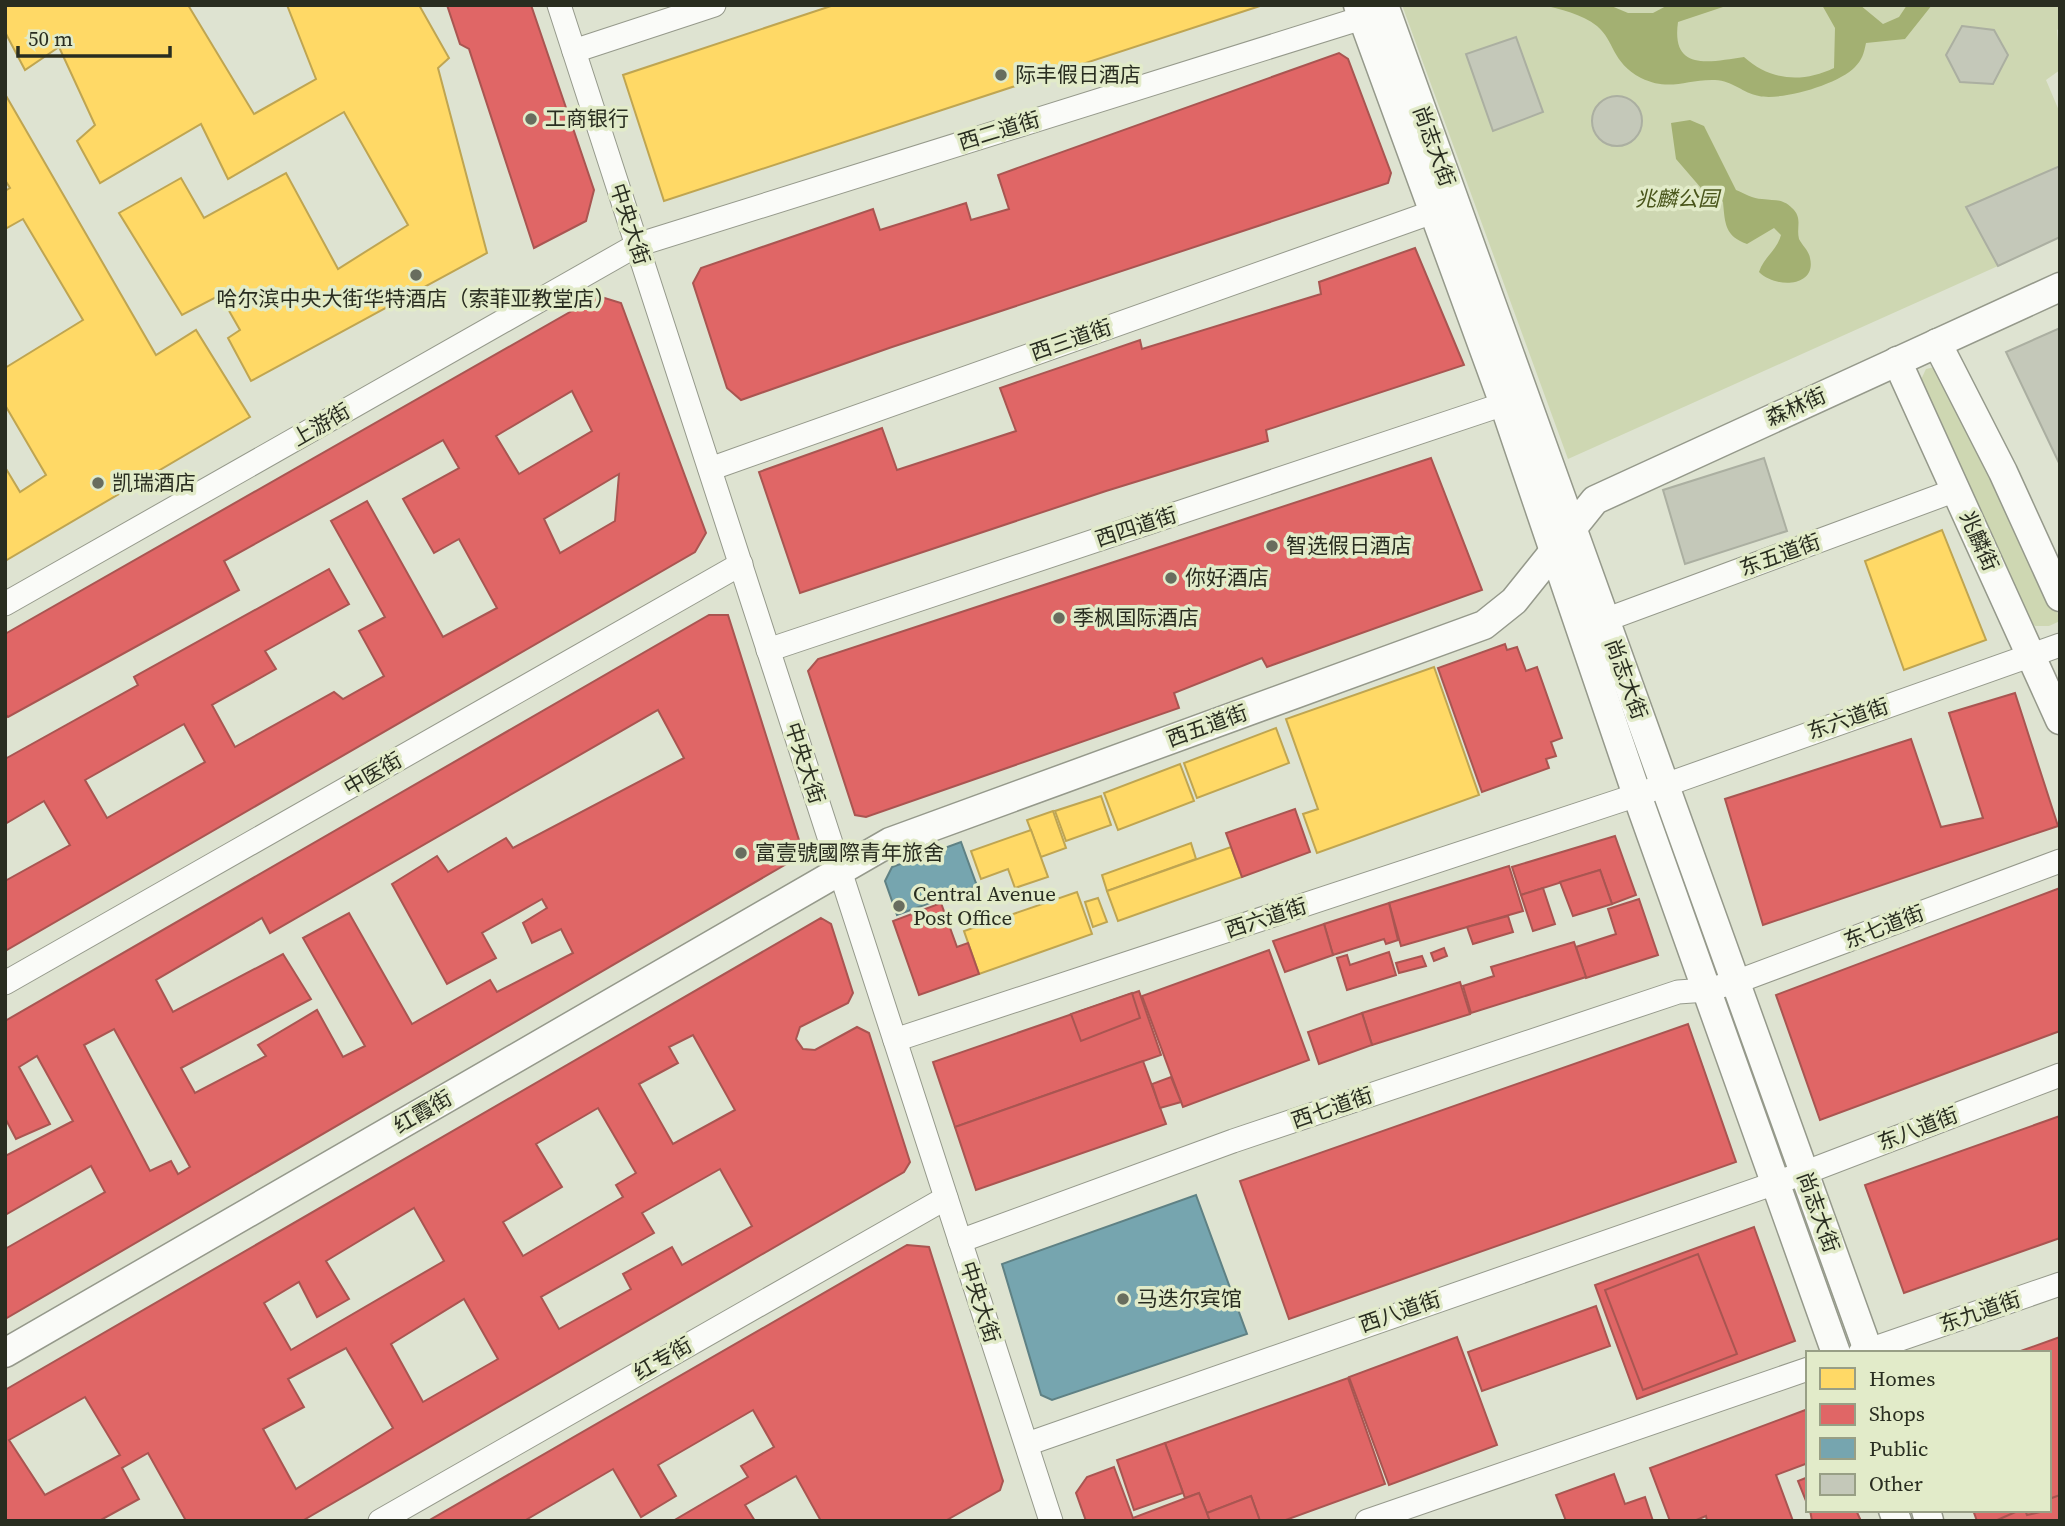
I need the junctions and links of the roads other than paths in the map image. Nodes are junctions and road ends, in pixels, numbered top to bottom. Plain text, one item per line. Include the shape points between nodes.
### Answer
1 (559, 5) edge
2 (714, 5) edge
3 (1368, 9) edge
4 (574, 51) junction
5 (1433, 212) junction
6 (637, 245) junction
7 (2060, 287) edge
8 (1937, 343) junction
9 (1897, 361) junction
10 (1504, 404) junction
11 (710, 469) junction
12 (1956, 490) junction
13 (1572, 529) junction
14 (1554, 554) junction
15 (741, 564) junction
16 (2060, 597) edge
17 (5, 604) edge
18 (1605, 620) junction
19 (2060, 645) edge
20 (768, 650) junction
21 (2030, 656) junction
22 (2060, 720) edge
23 (1664, 784) junction
24 (1637, 795) junction
25 (2060, 861) edge
26 (841, 872) junction
27 (1735, 982) junction
28 (5, 983) edge
29 (1707, 990) junction
30 (895, 1040) junction
31 (2060, 1075) edge
32 (1804, 1173) junction
33 (1775, 1182) junction
34 (946, 1198) junction
35 (960, 1241) junction
36 (2060, 1284) edge
37 (1835, 1351) edge
38 (1865, 1351) edge
39 (1868, 1351) edge
40 (5, 1353) edge
41 (1806, 1370) edge
42 (1027, 1444) junction
43 (1043, 1517) edge
44 (380, 1521) edge
45 (1367, 1521) edge

1 - 4 street, 中央大街
2 - 4 street
3 - 5 main road, 尚志大街
3 - 6 street, 西二道街
3 - 13 main road, 尚志大街
4 - 6 street, 中央大街
5 - 10 main road, 尚志大街
5 - 11 street, 西三道街
6 - 11 street, 中央大街
6 - 17 street, 上游街
7 - 8 main road, 森林街
8 - 9 main road, 森林街
8 - 16 main road
9 - 12 main road, 兆麟街
9 - 13 main road, 森林街 via 1595,499
10 - 14 main road, 尚志大街
10 - 20 street, 西四道街
11 - 15 street, 中央大街
12 - 18 street, 东五道街
12 - 21 main road, 兆麟街
13 - 14 main road, 森林街
13 - 18 main road, 尚志大街
14 - 24 main road, 尚志大街
14 - 26 main road, 西五道街 via 1514,601 1484,625 890,842
15 - 20 street, 中央大街
15 - 28 street, 中医街
18 - 23 main road, 尚志大街
19 - 21 street, 东六道街
20 - 26 street, 中央大街
21 - 22 main road, 兆麟街
21 - 23 street, 东六道街
23 - 24 street, 东六道街
23 - 27 main road, 尚志大街
24 - 29 main road, 尚志大街
24 - 30 street, 西六道街
25 - 27 street, 东七道街
26 - 30 street, 中央大街
26 - 40 main road, 红霞街
27 - 29 street, 东七道街
27 - 32 main road, 尚志大街
29 - 33 main road, 尚志大街
29 - 35 street, 西七道街 via 1678,992 1233,1141
30 - 34 street, 中央大街
31 - 32 street, 东八道街
32 - 33 street, 东八道街
32 - 38 main road, 尚志大街
33 - 37 main road, 尚志大街
33 - 42 street, 西八道街
34 - 35 street, 中央大街
34 - 44 street, 红专街
35 - 42 street, 中央大街
36 - 39 street, 东九道街
41 - 45 street
42 - 43 street, 中央大街

